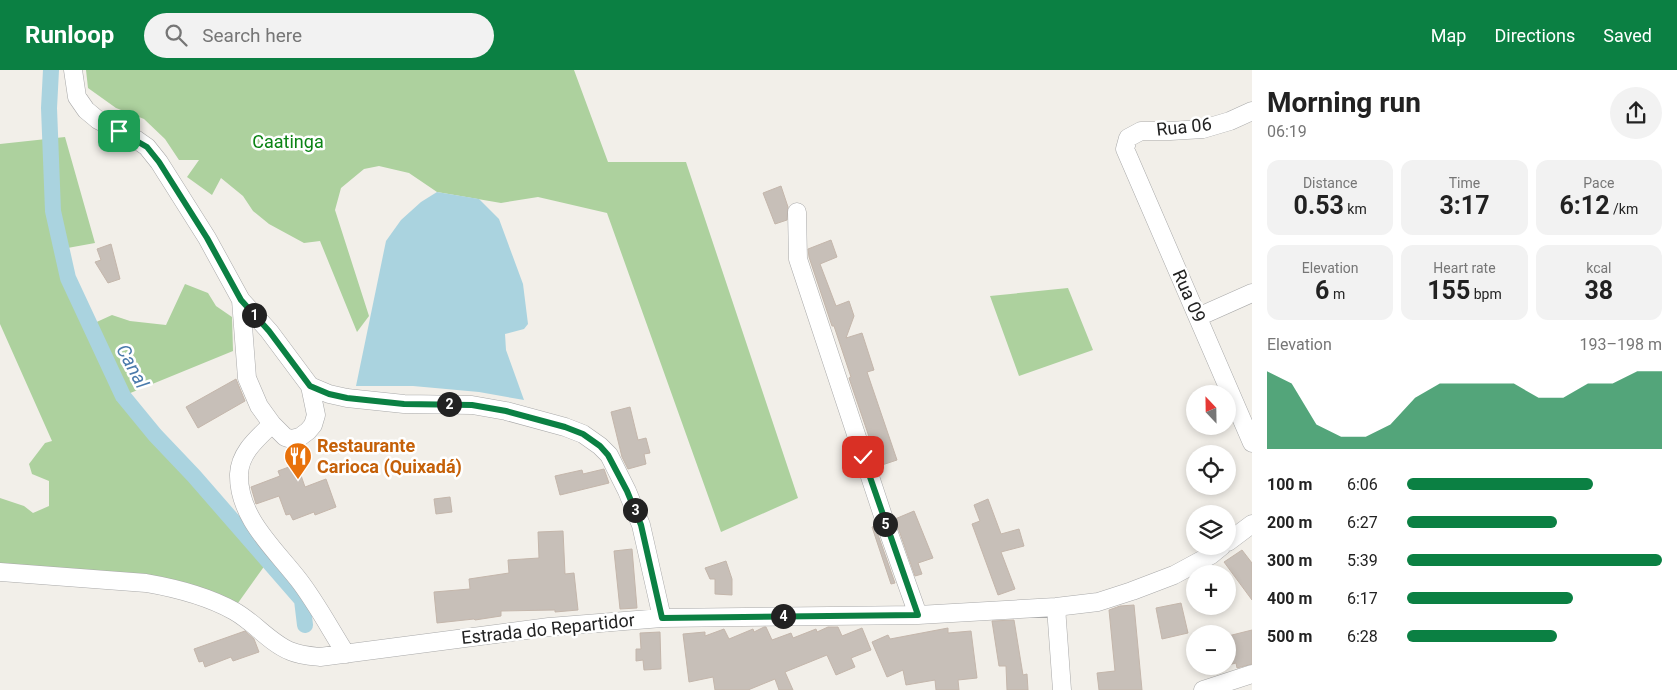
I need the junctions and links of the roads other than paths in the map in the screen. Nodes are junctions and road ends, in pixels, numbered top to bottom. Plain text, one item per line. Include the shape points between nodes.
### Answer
1 (73, 70) edge
2 (1252, 111) edge
3 (1125, 149) joint
4 (797, 212) dead end
5 (1252, 293) edge
6 (241, 300) junction
7 (1198, 316) junction
8 (310, 386) junction
9 (272, 424) junction
10 (1252, 443) edge
11 (1252, 524) edge
12 (1236, 536) edge
13 (1210, 555) edge
14 (0, 572) edge
15 (1056, 607) junction
16 (918, 615) junction
17 (662, 618) junction
18 (346, 654) junction
19 (1252, 674) edge
20 (1062, 690) edge
21 (1203, 690) edge

1 - 6 street via 78,97 86,110 98,120 142,143 159,162
2 - 3 street, Rua 06 via 1203,129 1141,131 1128,138
3 - 7 street, Rua 09
4 - 16 street via 798,259
5 - 7 street
6 - 8 street
6 - 9 street via 247,378 259,406
7 - 10 street, Rua 09
8 - 9 street via 316,415 308,432 292,439 285,437
8 - 17 street via 347,398 404,404 472,405 514,413 583,434 608,455 627,491 641,525
9 - 18 street via 244,456 239,473 242,496 252,519 298,579
11 - 12 street
13 - 15 street, Estrada do Repartidor via 1132,592 1098,602
14 - 18 street, Estrada do Repartidor via 161,586 233,610 290,651 320,657
15 - 16 street, Estrada do Repartidor
15 - 20 street
16 - 17 street, Estrada do Repartidor
17 - 18 street, Estrada do Repartidor via 549,627
19 - 21 street

